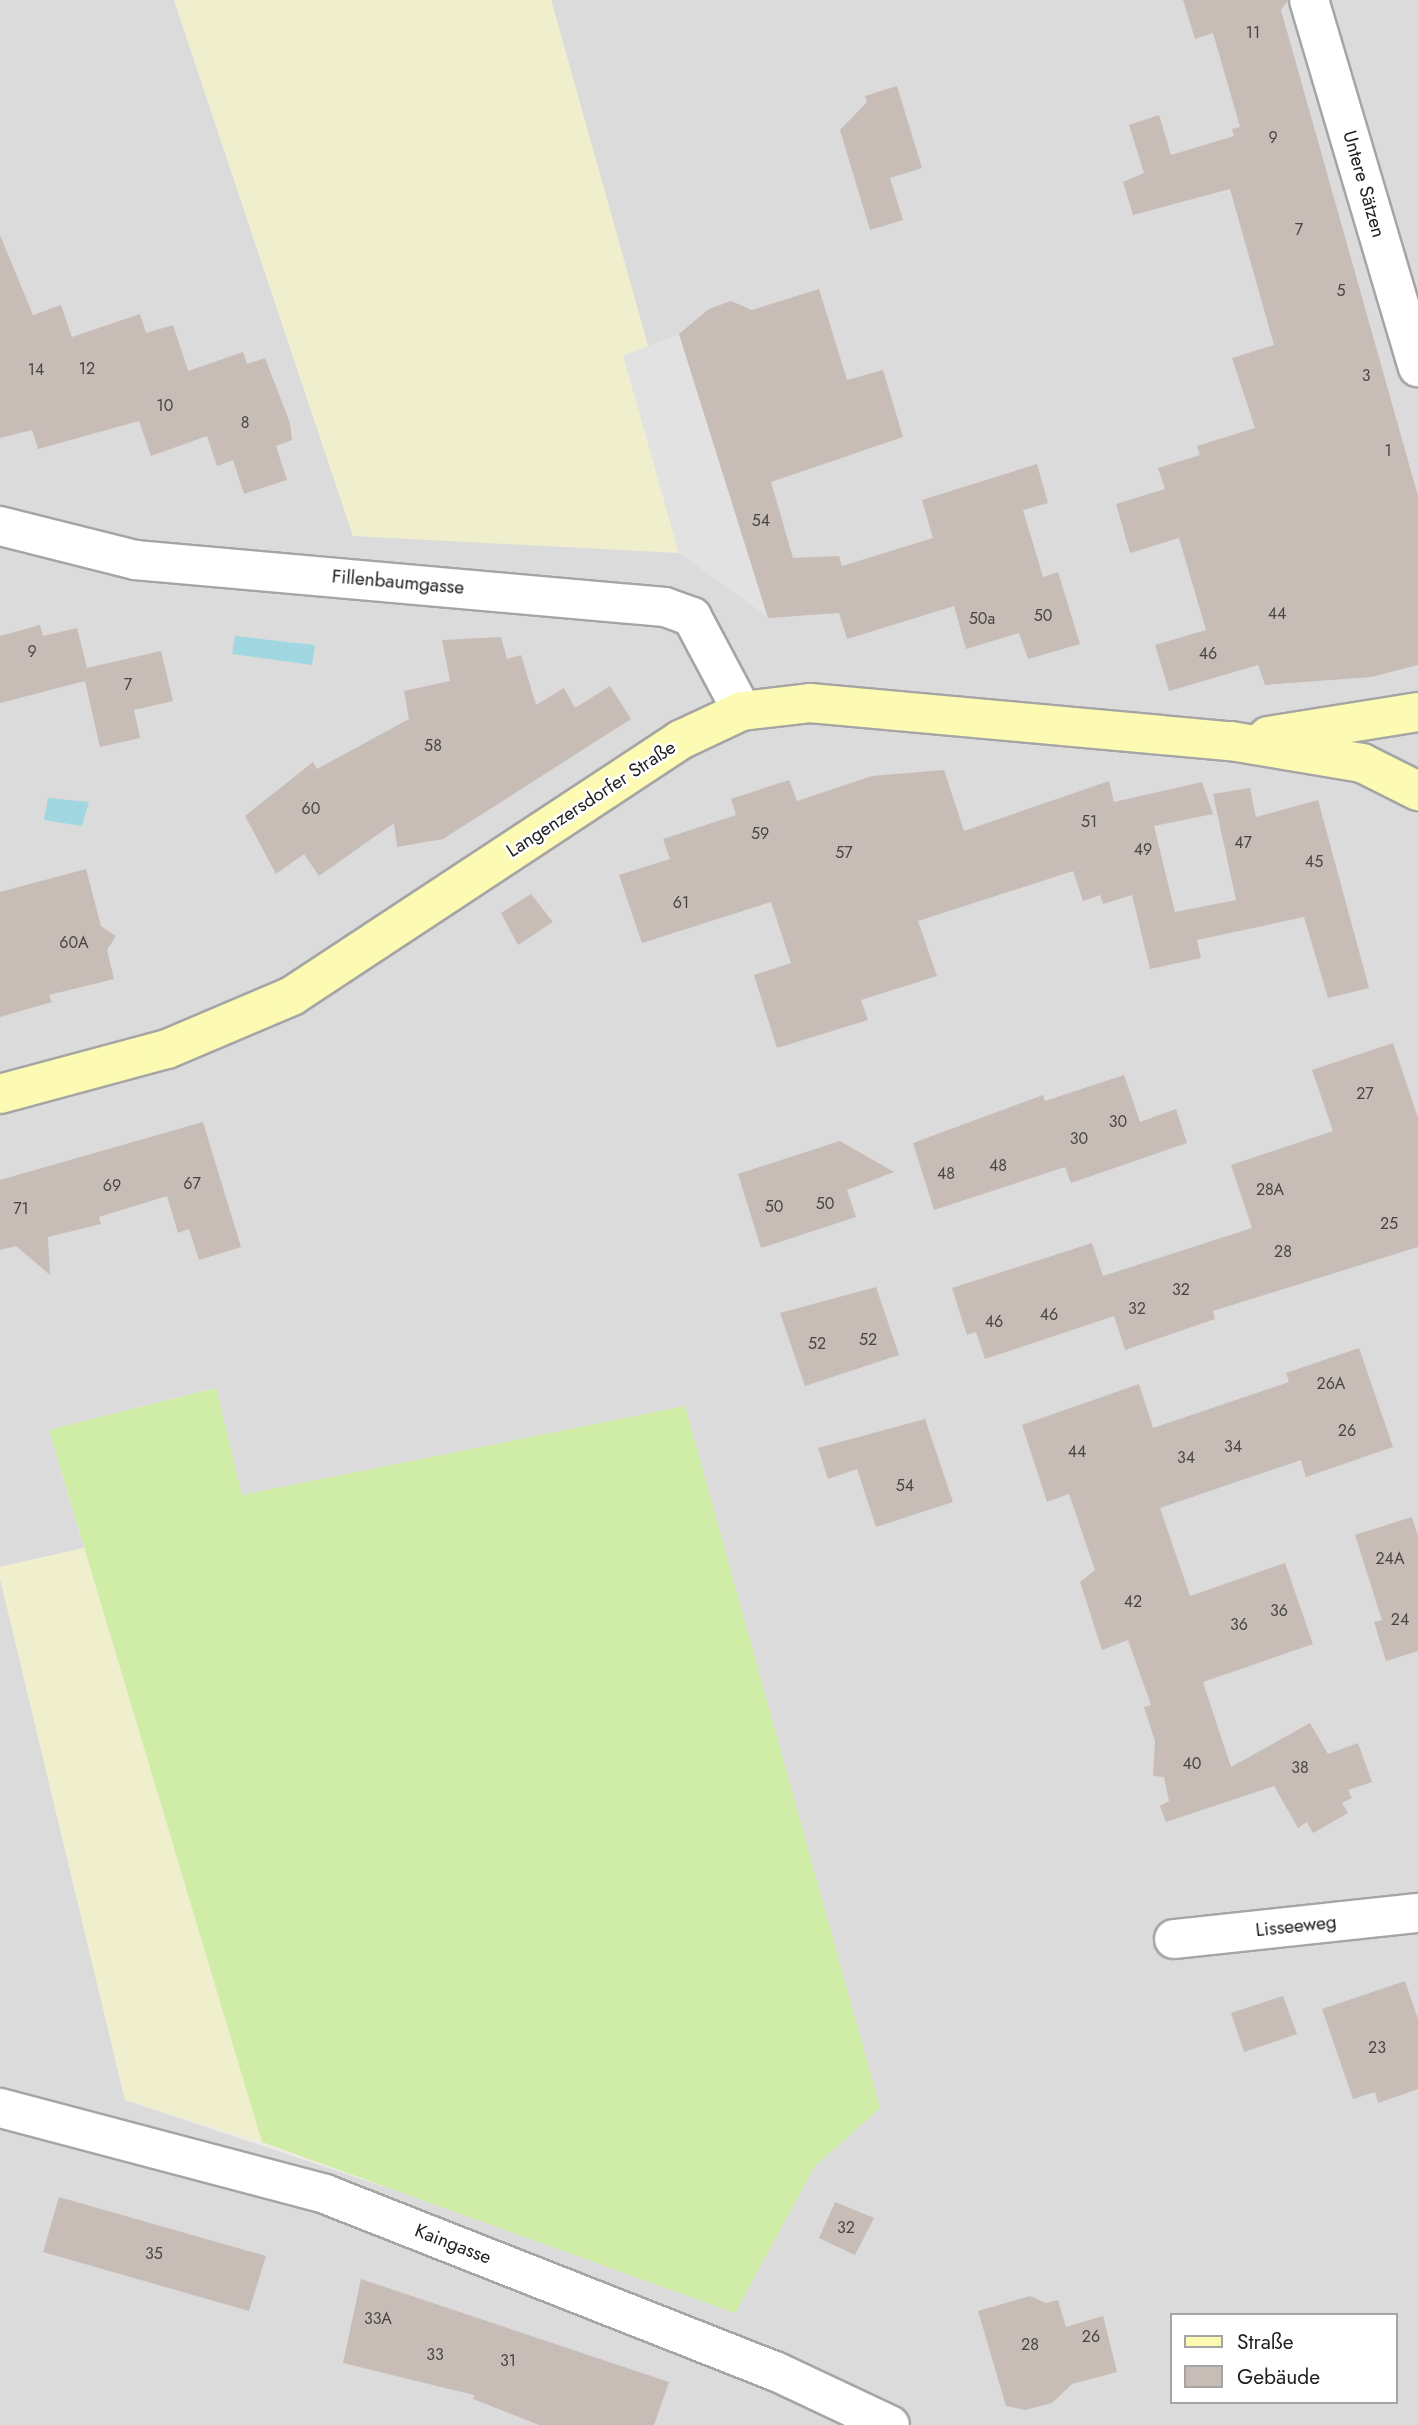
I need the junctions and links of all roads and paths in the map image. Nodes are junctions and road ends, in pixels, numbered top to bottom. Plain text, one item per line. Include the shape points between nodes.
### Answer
1 (1309, 0) edge
2 (1418, 368) edge
3 (0, 526) edge
4 (742, 711) junction
5 (1418, 712) edge
6 (1231, 741) junction
7 (1418, 791) edge
8 (0, 1094) edge
9 (1418, 1913) edge
10 (1174, 1939) dead end
11 (0, 2108) edge
12 (890, 2425) edge

1 - 2 street, Untere Sätzen
3 - 4 street, Fillenbaumgasse via 135,559 665,607 692,617
4 - 6 main road, Langenzersdorfer Straße via 810,703
4 - 8 main road, Langenzersdorfer Straße via 680,740 292,996 167,1049
5 - 6 main road, Langenzersdorfer Straße
6 - 7 main road, Langenzersdorfer Straße via 1362,764
9 - 10 street, Lisseeweg
11 - 12 street, Kaingasse via 325,2194 775,2371

